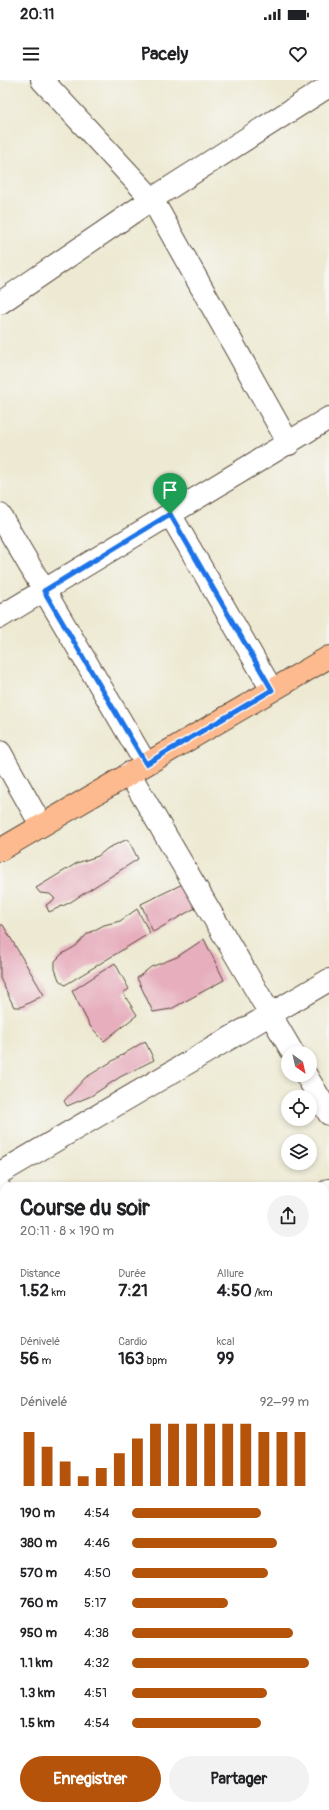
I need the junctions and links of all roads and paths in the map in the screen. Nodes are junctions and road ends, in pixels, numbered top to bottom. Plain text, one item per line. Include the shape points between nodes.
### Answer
1 (42, 80) edge
2 (327, 92) edge
3 (152, 199) junction
4 (0, 303) edge
5 (329, 418) edge
6 (288, 444) junction
7 (170, 514) junction
8 (0, 515) edge
9 (44, 591) junction
10 (0, 617) edge
11 (329, 657) edge
12 (272, 690) junction
13 (0, 752) edge
14 (138, 768) junction
15 (41, 825) junction
16 (0, 850) edge
17 (329, 980) edge
18 (271, 1014) junction
19 (289, 1046) edge
20 (310, 1082) edge
21 (329, 1114) edge
22 (0, 1173) edge

1 - 3 street
2 - 3 street
3 - 4 street
3 - 6 street
5 - 6 street
6 - 7 street
7 - 9 street
7 - 12 street
8 - 9 street
9 - 10 street
9 - 14 street
11 - 12 main road
12 - 14 main road
13 - 15 street
14 - 15 main road
14 - 18 street
15 - 16 main road
17 - 18 street
18 - 19 street
18 - 22 street
20 - 21 street

